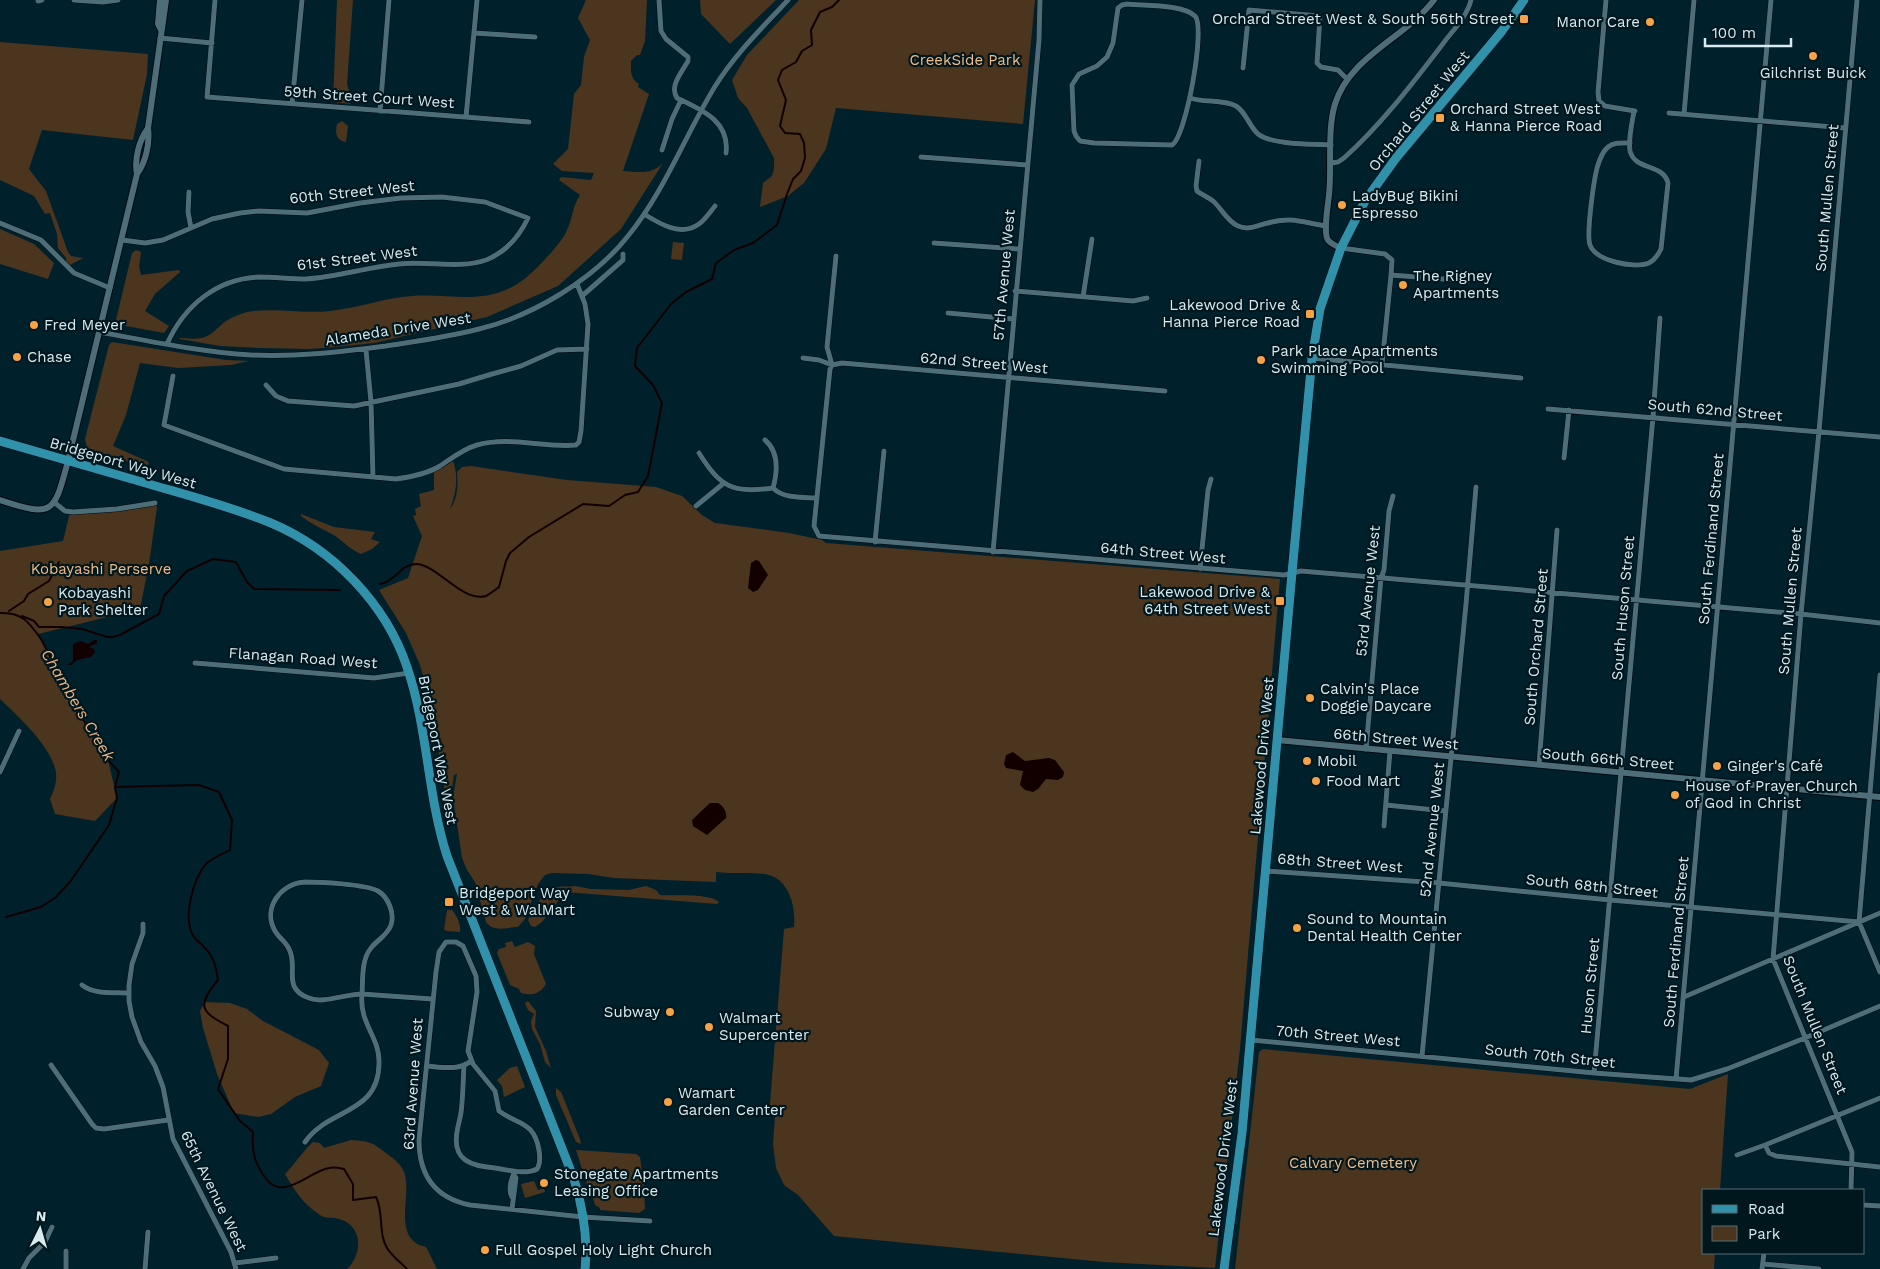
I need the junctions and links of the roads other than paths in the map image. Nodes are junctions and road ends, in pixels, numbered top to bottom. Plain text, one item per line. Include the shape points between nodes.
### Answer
1 (74, 0) edge
2 (118, 0) edge
3 (160, 0) edge
4 (166, 0) edge
5 (215, 0) edge
6 (302, 0) edge
7 (389, 0) edge
8 (477, 0) edge
9 (659, 0) edge
10 (788, 0) edge
11 (1040, 0) edge
12 (1434, 0) edge
13 (1471, 0) edge
14 (1524, 0) edge
15 (1606, 0) edge
16 (1694, 0) edge
17 (1771, 0) edge
18 (1857, 0) edge
19 (161, 30) junction
20 (474, 33) junction
21 (535, 37) dead end
22 (160, 38) junction
23 (212, 43) junction
24 (1244, 68) dead end
25 (1347, 79) junction
26 (1190, 98) junction
27 (681, 100) junction
28 (292, 104) junction
29 (380, 110) junction
30 (701, 110) junction
31 (1669, 113) dead end
32 (1684, 114) junction
33 (466, 117) junction
34 (1761, 121) junction
35 (529, 122) dead end
36 (1845, 128) junction
37 (1630, 143) junction
38 (1331, 145) junction
39 (662, 150) dead end
40 (726, 154) dead end
41 (921, 157) dead end
42 (1199, 161) dead end
43 (1331, 163) junction
44 (1027, 165) junction
45 (189, 192) dead end
46 (714, 206) dead end
47 (644, 214) junction
48 (528, 218) joint
49 (0, 223) edge
50 (1326, 226) junction
51 (191, 228) junction
52 (1092, 239) dead end
53 (122, 240) junction
54 (934, 243) dead end
55 (1341, 248) junction
56 (1019, 249) junction
57 (624, 254) dead end
58 (836, 256) dead end
59 (1391, 275) junction
60 (1469, 282) dead end
61 (577, 284) junction
62 (110, 288) junction
63 (1015, 291) junction
64 (582, 296) junction
65 (1083, 296) junction
66 (1147, 298) dead end
67 (948, 313) dead end
68 (1660, 318) dead end
69 (1013, 319) junction
70 (99, 332) junction
71 (167, 344) junction
72 (587, 349) junction
73 (366, 350) junction
74 (803, 358) dead end
75 (1312, 358) junction
76 (1382, 364) junction
77 (832, 365) junction
78 (173, 376) dead end
79 (1007, 377) junction
80 (1521, 378) dead end
81 (266, 385) dead end
82 (1165, 391) dead end
83 (371, 402) junction
84 (1548, 409) dead end
85 (1569, 410) junction
86 (1653, 417) junction
87 (1735, 424) junction
88 (1819, 432) junction
89 (1880, 437) edge
90 (764, 440) dead end
91 (0, 442) edge
92 (884, 451) dead end
93 (699, 453) dead end
94 (1564, 458) dead end
95 (68, 461) junction
96 (372, 477) junction
97 (1211, 479) dead end
98 (724, 483) junction
99 (1476, 487) dead end
100 (774, 488) junction
101 (1393, 496) dead end
102 (817, 498) junction
103 (0, 500) edge
104 (55, 503) junction
105 (155, 503) dead end
106 (696, 506) dead end
107 (1557, 530) dead end
108 (875, 542) junction
109 (993, 552) junction
110 (1200, 568) junction
111 (1292, 573) junction
112 (1381, 578) junction
113 (1468, 585) junction
114 (1553, 594) junction
115 (1636, 601) junction
116 (1717, 608) junction
117 (1801, 614) junction
118 (1880, 623) edge
119 (195, 663) dead end
120 (409, 673) junction
121 (1880, 675) edge
122 (18, 731) dead end
123 (1277, 740) junction
124 (1366, 749) junction
125 (1390, 751) junction
126 (1452, 757) junction
127 (1514, 763) joint
128 (1539, 765) junction
129 (0, 772) edge
130 (1621, 773) junction
131 (1702, 781) junction
132 (1787, 789) junction
133 (1869, 796) junction
134 (1880, 797) edge
135 (1386, 805) junction
136 (1446, 811) junction
137 (1384, 826) dead end
138 (1265, 871) junction
139 (1439, 883) junction
140 (1502, 889) joint
141 (1610, 900) junction
142 (1691, 908) junction
143 (1880, 913) edge
144 (1776, 915) junction
145 (1859, 922) junction
146 (143, 924) dead end
147 (1773, 959) junction
148 (1880, 972) edge
149 (82, 985) dead end
150 (128, 993) junction
151 (362, 994) junction
152 (1684, 997) junction
153 (432, 999) junction
154 (1880, 1006) edge
155 (1805, 1038) junction
156 (1251, 1040) junction
157 (1422, 1056) junction
158 (471, 1061) junction
159 (51, 1065) dead end
160 (427, 1066) junction
161 (464, 1066) junction
162 (1594, 1073) junction
163 (1676, 1079) junction
164 (1880, 1098) edge
165 (1838, 1116) junction
166 (168, 1120) junction
167 (305, 1142) dead end
168 (1765, 1145) junction
169 (1737, 1155) dead end
170 (1853, 1164) junction
171 (1880, 1166) edge
172 (514, 1173) junction
173 (1851, 1189) edge
174 (1865, 1205) edge
175 (1880, 1206) edge
176 (512, 1209) junction
177 (583, 1217) junction
178 (650, 1221) dead end
179 (52, 1227) dead end
180 (148, 1232) dead end
181 (66, 1251) dead end
182 (276, 1258) dead end
183 (235, 1263) junction
184 (1762, 1266) edge
185 (23, 1269) edge
186 (66, 1269) edge
187 (145, 1269) edge
188 (236, 1269) edge
189 (585, 1269) edge
190 (1224, 1269) edge
191 (1819, 1269) edge

1 - 2 street
3 - 19 street via 158,24
4 - 19 street
5 - 23 street
6 - 28 street
7 - 29 street
8 - 20 street
9 - 27 street via 661,30 666,39 688,57 674,87 675,95
10 - 30 street, Alameda Drive West via 735,57
11 - 44 street, 57th Avenue West
12 - 25 street via 1416,20 1358,66
13 - 43 street via 1465,14 1390,109 1350,153 1341,161
14 - 55 main road, Orchard Street West via 1387,170 1365,201
15 - 37 street via 1599,101 1605,106 1635,111
16 - 32 street
17 - 34 street, South Ferdinand Street
18 - 36 street, South Mullen Street
19 - 22 street
20 - 21 street
20 - 33 street
22 - 23 street
22 - 53 street via 148,141
23 - 28 street, 59th Street Court West via 207,97
24 - 25 street via 1249,10 1320,16 1317,63 1321,67 1338,70
25 - 38 street via 1335,104
26 - 26 street via 1175,143 1170,146 1084,142 1077,139 1074,131 1072,85 1079,74 1097,66 1107,57 1120,6 1127,4 1180,9 1196,16 1199,32
26 - 38 street via 1235,106 1266,138
27 - 30 street
27 - 39 street
28 - 29 street, 59th Street Court West
29 - 33 street, 59th Street Court West
30 - 40 street via 719,123 726,139
30 - 47 street, Alameda Drive West
31 - 32 street
32 - 34 street
33 - 35 street, 59th Street Court West
34 - 36 street
34 - 87 street, South Ferdinand Street
36 - 88 street, South Mullen Street
37 - 37 street via 1634,159 1662,172 1668,183 1662,247 1656,258 1643,264 1607,260 1595,252 1589,241 1599,162 1611,145
38 - 43 street
41 - 44 street
42 - 50 street via 1197,191 1211,199 1238,226 1252,228 1290,220
43 - 50 street
44 - 56 street, 57th Avenue West
45 - 51 street
46 - 47 street via 701,223 685,229 667,227
47 - 61 street, Alameda Drive West via 612,254
48 - 51 street, 60th Street West via 485,202 421,197 307,213 240,213
48 - 71 street, 61st Street West via 512,244 481,262 399,264 324,277 261,277 229,283 210,292 191,307
49 - 62 street via 40,240 76,274
50 - 55 street via 1327,240
51 - 53 street, 60th Street West via 155,242
52 - 65 street
53 - 62 street
54 - 56 street
55 - 59 street via 1385,254 1392,260
55 - 75 main road, Lakewood Drive West via 1320,309
56 - 63 street, 57th Avenue West
57 - 64 street via 623,260
58 - 77 street via 827,347
59 - 60 street
59 - 76 street
61 - 64 street
61 - 73 street, Alameda Drive West via 510,319 481,329
62 - 70 street
63 - 65 street
63 - 69 street, 57th Avenue West
64 - 72 street via 587,315
65 - 66 street via 1133,301
67 - 69 street
68 - 86 street, South Huson Street
69 - 79 street, 57th Avenue West
70 - 71 street, Alameda Drive West
70 - 95 street
71 - 73 street, Alameda Drive West via 279,356
72 - 83 street via 557,350 483,377
72 - 96 street via 581,432 576,445 486,443 470,447 420,474 396,479
73 - 83 street
74 - 77 street, 62nd Street West
75 - 76 street
75 - 111 main road, Lakewood Drive West
76 - 80 street
77 - 79 street, 62nd Street West via 842,363
77 - 102 street
78 - 96 street via 164,425 284,469
79 - 82 street, 62nd Street West
79 - 109 street, 57th Avenue West
81 - 83 street via 276,396 288,401 341,406
83 - 96 street
84 - 85 street, South 62nd Street
85 - 86 street, South 62nd Street
85 - 94 street
86 - 87 street, South 62nd Street
86 - 115 street, South Huson Street
87 - 88 street, South 62nd Street
87 - 116 street, South Ferdinand Street
88 - 89 street, South 62nd Street
88 - 117 street, South Mullen Street
90 - 100 street via 772,447 776,459
91 - 95 main road, Bridgeport Way West
92 - 108 street
93 - 98 street via 709,469
95 - 104 street
95 - 120 main road, Bridgeport Way West via 273,524 324,555 366,595 392,632
97 - 110 street
98 - 100 street via 735,488
98 - 106 street
99 - 113 street, 52nd Avenue West
100 - 102 street via 787,495
101 - 112 street, 53rd Avenue West
102 - 108 street, 64th Street West via 814,526 817,534
103 - 104 street via 34,510 48,508
104 - 105 street via 65,511 73,512
107 - 114 street, South Orchard Street
108 - 109 street, 64th Street West
109 - 110 street, 64th Street West
110 - 111 street, 64th Street West
111 - 112 street, 64th Street West
111 - 123 main road, Lakewood Drive West
112 - 113 street, 64th Street West
112 - 124 street, 53rd Avenue West
113 - 114 street, 64th Street West
113 - 126 street, 52nd Avenue West
114 - 115 street, 64th Street West
114 - 128 street, South Orchard Street
115 - 116 street, 64th Street West
115 - 130 street, South Huson Street
116 - 117 street, 64th Street West
116 - 131 street, South Ferdinand Street
117 - 118 street, 64th Street West
117 - 132 street, South Mullen Street
119 - 120 street, Flanagan Road West via 374,678
120 - 177 main road, Bridgeport Way West via 419,710 444,848 571,1169
121 - 133 street
122 - 129 street
123 - 124 street, 66th Street West
123 - 138 main road, Lakewood Drive West
124 - 125 street, 66th Street West
125 - 126 street, 66th Street West
125 - 135 street
126 - 127 street, 66th Street West
126 - 136 street, 52nd Avenue West
127 - 128 street, South 66th Street
128 - 130 street, South 66th Street
130 - 131 street, South 66th Street
130 - 141 street, South Huson Street
131 - 132 street, South 66th Street
131 - 142 street, South Ferdinand Street
132 - 133 street, South 66th Street
132 - 144 street, South Mullen Street
133 - 134 street, South 66th Street
133 - 145 street
135 - 136 street
135 - 137 street
136 - 139 street, 52nd Avenue West
138 - 139 street, 68th Street West
138 - 156 main road, Lakewood Drive West
139 - 140 street, 68th Street West
139 - 157 street, 52nd Avenue West
140 - 141 street, South 68th Street
141 - 142 street, South 68th Street
141 - 162 street, Huson Street
142 - 144 street, South 68th Street
142 - 152 street, South Ferdinand Street
143 - 145 street
144 - 145 street, South 68th Street
144 - 147 street, South Mullen Street
145 - 147 street
145 - 148 street
146 - 150 street, 65th Avenue West
147 - 152 street
147 - 155 street, South Mullen Street
149 - 150 street via 98,992
150 - 166 street, 65th Avenue West via 137,1034 163,1086
151 - 151 street via 317,1000 306,997 295,988 291,978 290,951 275,932 271,918 274,900 286,888 307,882 360,886 376,890 385,899 391,910 391,924 366,956
151 - 153 street
151 - 167 street via 363,1018 379,1056 376,1082 364,1101 322,1125
152 - 163 street, South Ferdinand Street
153 - 158 street, 63rd Avenue West via 439,952 446,942 461,944 478,982 468,1046
153 - 160 street, 63rd Avenue West
154 - 155 street, South 70th Street
155 - 163 street, South 70th Street via 1696,1079
155 - 165 street, South Mullen Street
156 - 157 street, 70th Street West
156 - 190 main road, Lakewood Drive West
157 - 162 street, South 70th Street
158 - 161 street
158 - 172 street via 494,1088 499,1110 530,1128 536,1137 540,1164 534,1170
159 - 166 street via 96,1128
160 - 161 street
160 - 176 street, 63rd Avenue West via 419,1140 420,1161 433,1186 452,1200 473,1206
161 - 172 street via 462,1108 456,1135 458,1150 474,1166
162 - 163 street, South 70th Street
164 - 165 street
165 - 168 street
165 - 170 street, South Mullen Street via 1852,1152
166 - 183 street, 65th Avenue West via 180,1157
168 - 169 street
168 - 170 street via 1776,1156
170 - 171 street
170 - 173 street, South Mullen Street
172 - 176 street
174 - 175 street
176 - 177 street
177 - 178 street
177 - 189 main road, Bridgeport Way West
179 - 185 street via 45,1242
180 - 187 street
181 - 186 street
182 - 183 street
183 - 188 street, 65th Avenue West
184 - 191 street

